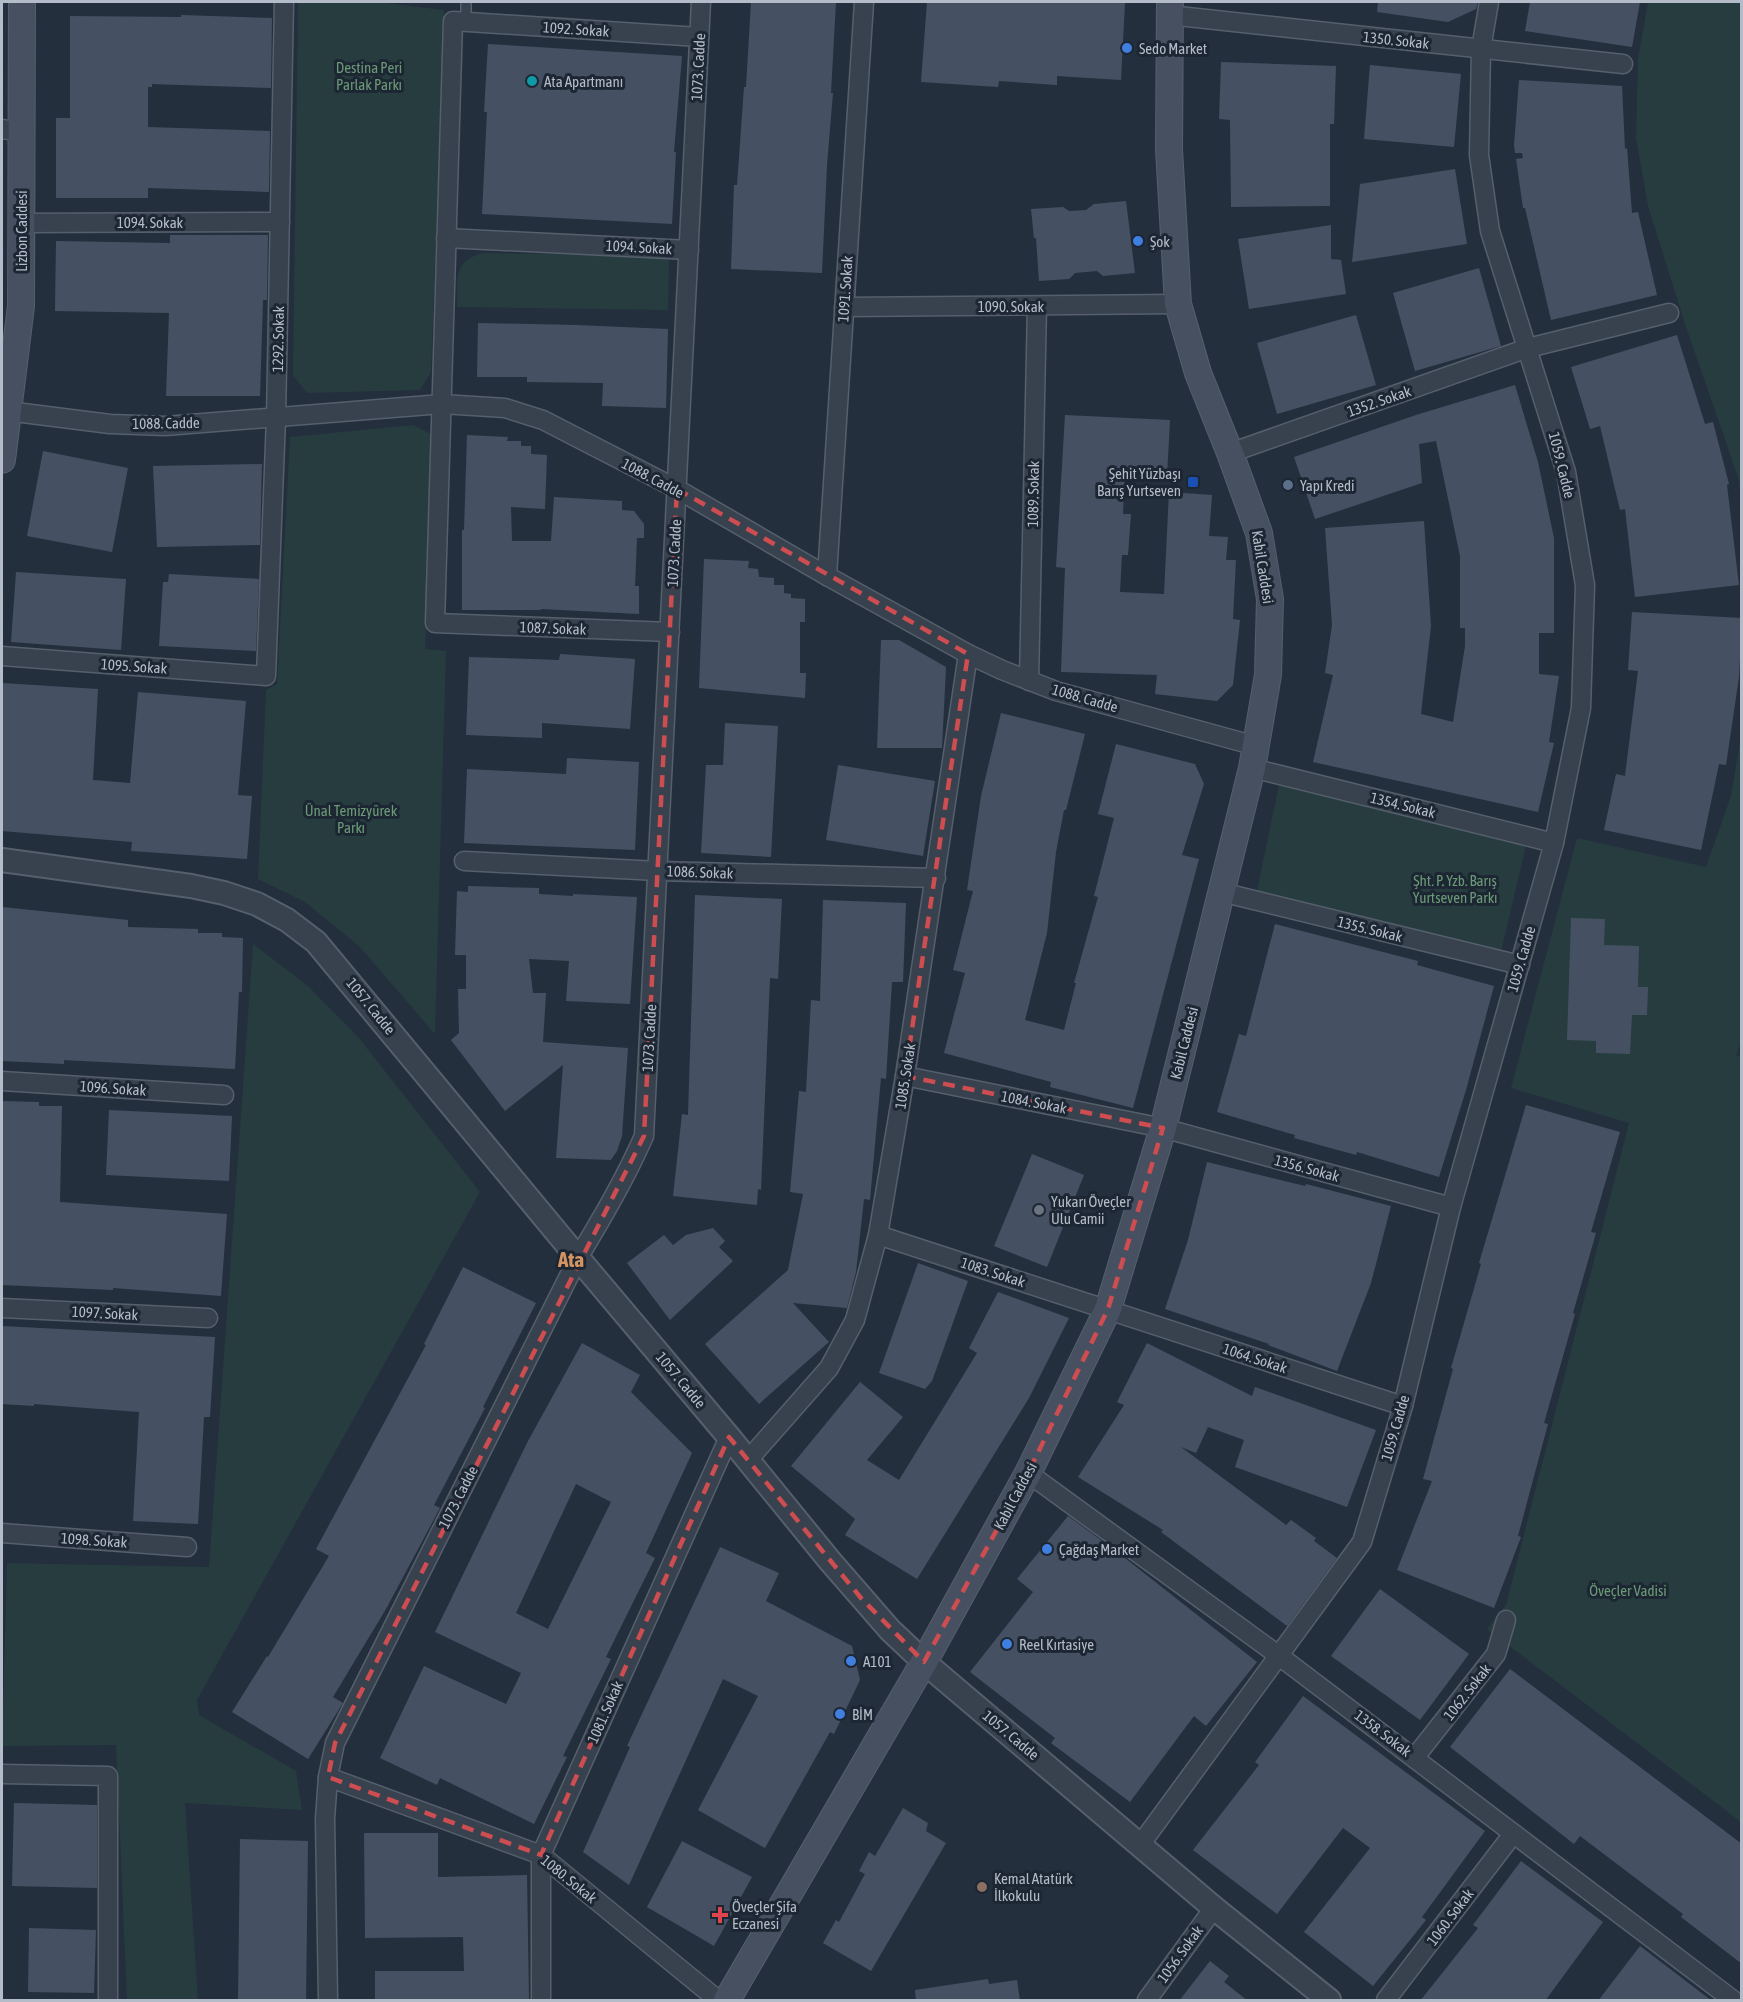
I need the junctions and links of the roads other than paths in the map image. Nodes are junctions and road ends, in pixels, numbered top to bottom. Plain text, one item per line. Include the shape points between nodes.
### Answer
1 (22, 2) edge
2 (284, 2) edge
3 (466, 2) edge
4 (701, 2) edge
5 (864, 2) edge
6 (1489, 2) edge
7 (1169, 8) edge
8 (459, 22) junction
9 (699, 37) junction
10 (1481, 50) junction
11 (1623, 64) dead end
12 (11, 131) edge
13 (280, 222) junction
14 (21, 223) junction
15 (446, 238) junction
16 (689, 250) junction
17 (1178, 304) junction
18 (1037, 306) junction
19 (844, 307) junction
20 (1669, 313) dead end
21 (1528, 348) junction
22 (7, 395) edge
23 (442, 404) junction
24 (276, 418) junction
25 (1230, 453) junction
26 (2, 460) edge
27 (677, 489) junction
28 (827, 576) junction
29 (670, 632) junction
30 (968, 654) junction
31 (2, 656) edge
32 (266, 676) joint
33 (1029, 681) junction
34 (1254, 757) junction
35 (1554, 843) junction
36 (2, 860) edge
37 (464, 861) dead end
38 (658, 870) junction
39 (936, 878) junction
40 (1221, 892) junction
41 (1520, 965) junction
42 (905, 1076) junction
43 (2, 1081) edge
44 (224, 1095) dead end
45 (1163, 1128) junction
46 (1451, 1207) junction
47 (878, 1235) junction
48 (578, 1258) junction
49 (2, 1308) edge
50 (1108, 1309) junction
51 (208, 1318) dead end
52 (1402, 1406) junction
53 (729, 1437) junction
54 (748, 1460) junction
55 (1028, 1473) junction
56 (2, 1533) edge
57 (188, 1547) dead end
58 (1506, 1620) dead end
59 (1278, 1655) junction
60 (924, 1662) junction
61 (1415, 1757) junction
62 (2, 1774) edge
63 (328, 1777) junction
64 (1513, 1834) junction
65 (1140, 1845) junction
66 (541, 1855) junction
67 (1214, 1908) junction
68 (108, 2001) edge
69 (328, 2001) edge
70 (541, 2001) edge
71 (718, 2001) edge
72 (727, 2001) edge
73 (1147, 2001) edge
74 (1329, 2001) edge
75 (1386, 2001) edge
76 (1733, 2001) edge

1 - 12 main road, Lizbon Caddesi
2 - 13 street, 1292. Sokak
3 - 8 lane
4 - 9 street, 1073. Cadde
5 - 19 street, 1091. Sokak
6 - 10 street, 1059. Cadde
7 - 10 street, 1350. Sokak
7 - 17 main road, Kabil Caddesi via 1169,149
8 - 9 street, 1092. Sokak
8 - 15 street
9 - 16 street, 1073. Cadde
10 - 11 street, 1350. Sokak
10 - 21 street, 1059. Cadde via 1479,155 1490,231
12 - 14 main road, Lizbon Caddesi
13 - 14 street, 1094. Sokak
13 - 24 street, 1292. Sokak
14 - 22 main road, Lizbon Caddesi via 21,306
15 - 16 street, 1094. Sokak
15 - 23 street
16 - 27 street, 1073. Cadde
17 - 18 street, 1090. Sokak
17 - 25 main road, Kabil Caddesi via 1198,373
18 - 19 street, 1090. Sokak
18 - 33 street, 1089. Sokak
19 - 28 street, 1091. Sokak
20 - 21 street, 1352. Sokak
21 - 25 street, 1352. Sokak
21 - 35 street, 1059. Cadde via 1566,472 1585,585 1581,708
22 - 24 street, 1088. Cadde via 110,424 165,426
22 - 26 main road, Lizbon Caddesi
23 - 24 street, 1088. Cadde
23 - 27 street, 1088. Cadde via 505,408 543,420
23 - 29 street, 1087. Sokak via 435,623
24 - 32 street, 1292. Sokak
25 - 34 main road, Kabil Caddesi via 1259,533 1270,599 1268,675
27 - 28 street, 1088. Cadde
27 - 29 street, 1073. Cadde
28 - 30 street, 1088. Cadde
29 - 38 street, 1073. Cadde
30 - 33 street, 1088. Cadde
30 - 39 street, 1085. Sokak
31 - 32 street, 1095. Sokak
33 - 34 street, 1088. Cadde
34 - 35 street, 1354. Sokak
34 - 40 main road, Kabil Caddesi
35 - 41 street, 1059. Cadde
36 - 48 street, 1057. Cadde via 191,886 257,904 287,920 316,942 337,965
37 - 38 street, 1086. Sokak
38 - 39 street, 1086. Sokak
38 - 48 street, 1073. Cadde via 644,1136 612,1203
39 - 42 street, 1085. Sokak
40 - 41 street, 1355. Sokak
40 - 45 main road, Kabil Caddesi
41 - 46 street, 1059. Cadde
42 - 45 street, 1084. Sokak
42 - 47 street, 1085. Sokak
43 - 44 street, 1096. Sokak
45 - 46 street, 1356. Sokak
45 - 50 main road, Kabil Caddesi
46 - 52 street, 1059. Cadde
47 - 50 street, 1083. Sokak
47 - 54 street, 1085. Sokak via 855,1320 829,1368
48 - 53 street, 1057. Cadde
48 - 63 street, 1073. Cadde via 335,1743
49 - 51 street, 1097. Sokak
50 - 52 street, 1064. Sokak
50 - 55 main road, Kabil Caddesi
52 - 59 street, 1059. Cadde via 1362,1542
53 - 54 street, 1057. Cadde
53 - 66 street, 1081. Sokak
54 - 60 street, 1057. Cadde via 861,1598
55 - 59 street, 1358. Sokak
55 - 60 main road, Kabil Caddesi
56 - 57 street, 1098. Sokak
58 - 61 street, 1062. Sokak via 1496,1654
59 - 61 street, 1358. Sokak
59 - 65 street, 1059. Cadde
60 - 65 street, 1057. Cadde
60 - 72 main road, Kabil Caddesi
61 - 64 street, 1358. Sokak
62 - 68 street via 108,1776
63 - 66 street, 1080. Sokak
63 - 69 street, 1073. Cadde
64 - 75 street, 1060. Sokak
64 - 76 street, 1358. Sokak
65 - 67 street, 1057. Cadde
66 - 70 street, 1081. Sokak
66 - 71 street, 1080. Sokak
67 - 73 street, 1056. Sokak
67 - 74 street, 1057. Cadde

